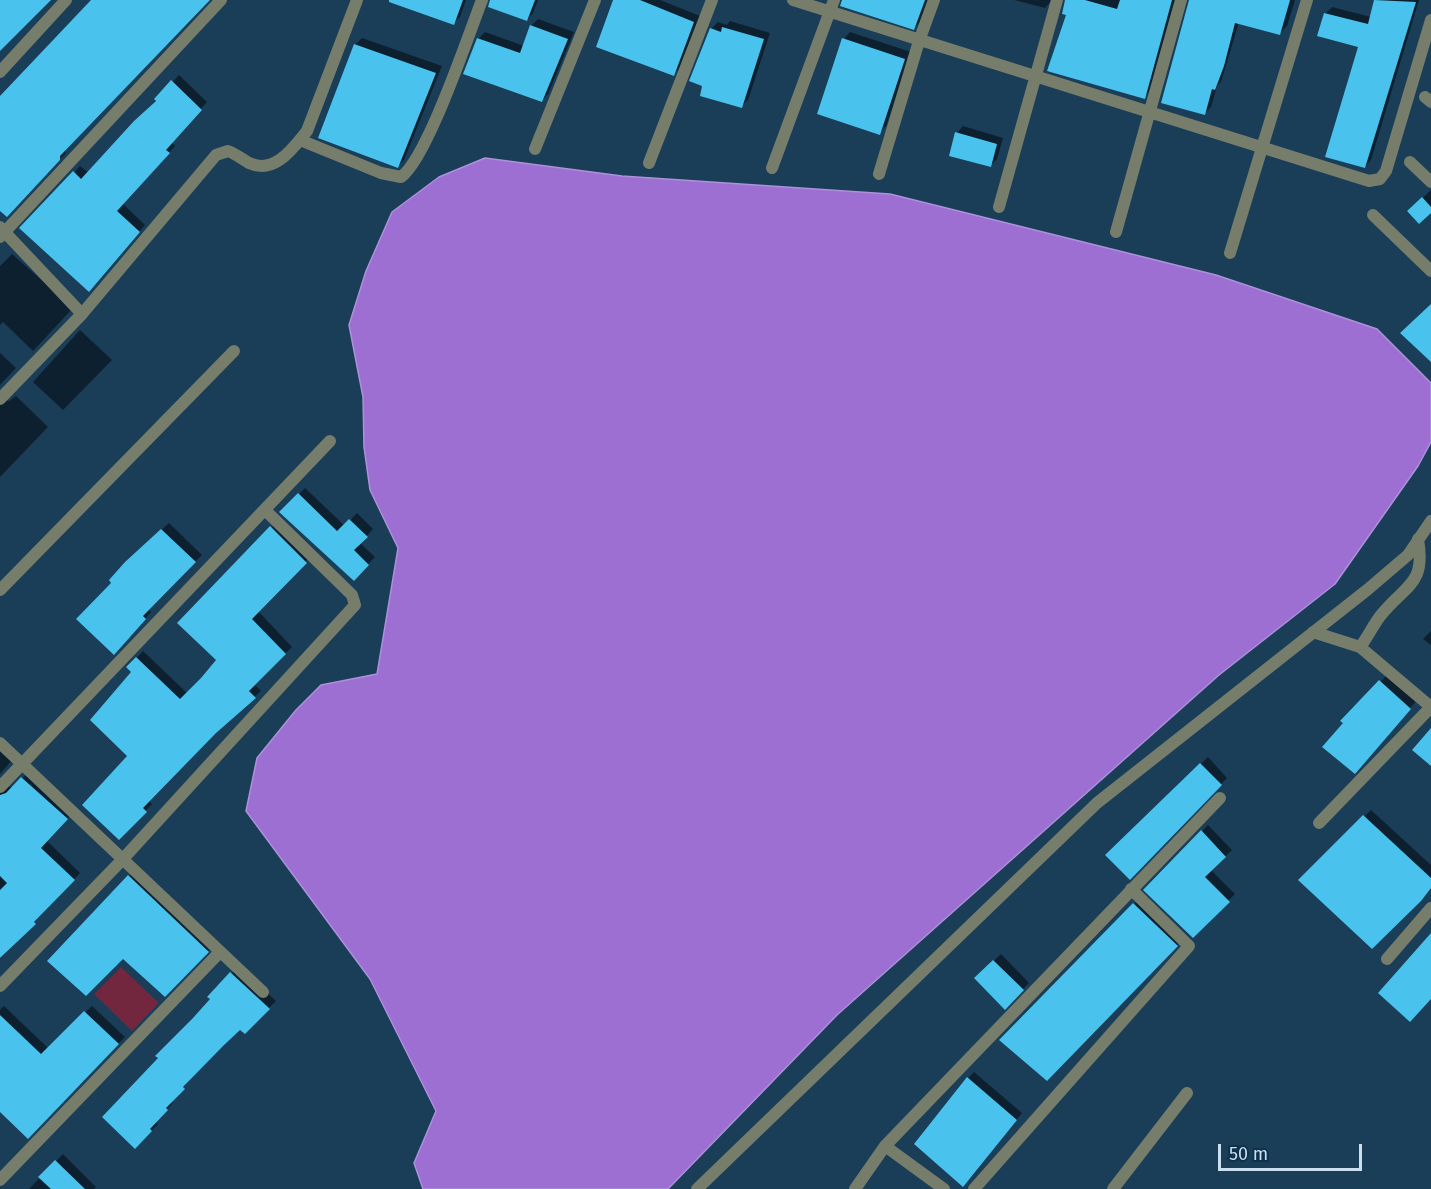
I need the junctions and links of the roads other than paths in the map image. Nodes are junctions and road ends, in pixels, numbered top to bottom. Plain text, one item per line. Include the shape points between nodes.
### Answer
1 (66, 0) edge
2 (221, 0) edge
3 (357, 0) edge
4 (482, 0) edge
5 (595, 0) edge
6 (712, 0) edge
7 (793, 0) edge
8 (834, 0) edge
9 (933, 0) edge
10 (1057, 0) edge
11 (1181, 0) edge
12 (1307, 0) edge
13 (829, 13) junction
14 (1431, 20) edge
15 (919, 41) junction
16 (0, 72) edge
17 (1034, 76) junction
18 (1148, 112) junction
19 (300, 140) junction
20 (1263, 148) junction
21 (535, 149) dead end
22 (1410, 162) dead end
23 (649, 163) dead end
24 (772, 168) dead end
25 (879, 174) dead end
26 (1431, 182) edge
27 (999, 207) dead end
28 (1373, 215) dead end
29 (2, 232) edge
30 (1116, 232) dead end
31 (1230, 253) dead end
32 (1431, 271) edge
33 (82, 314) junction
34 (234, 351) dead end
35 (0, 399) edge
36 (330, 441) dead end
37 (265, 510) junction
38 (1431, 521) edge
39 (1419, 539) junction
40 (0, 590) edge
41 (1313, 632) junction
42 (1360, 647) junction
43 (1431, 707) edge
44 (0, 742) edge
45 (22, 763) junction
46 (0, 787) edge
47 (1220, 798) dead end
48 (1319, 823) dead end
49 (122, 860) junction
50 (1131, 889) junction
51 (1431, 908) edge
52 (220, 952) junction
53 (1387, 959) dead end
54 (0, 986) edge
55 (263, 992) dead end
56 (1187, 1094) dead end
57 (885, 1146) junction
58 (0, 1180) edge
59 (697, 1189) edge
60 (855, 1189) edge
61 (944, 1189) edge
62 (974, 1189) edge
63 (1113, 1189) edge

1 - 16 street
2 - 29 street
3 - 19 street via 307,131
4 - 19 street via 411,171 401,177 381,173
5 - 21 street
6 - 23 street
7 - 13 street
8 - 13 street
9 - 15 street
10 - 17 street
11 - 18 street
12 - 20 street
13 - 15 street
13 - 24 street
14 - 20 street via 1386,171 1380,179 1369,181
15 - 17 street
15 - 25 street
17 - 18 street
17 - 27 street
18 - 20 street
18 - 30 street
19 - 33 street via 272,164 250,163 228,151 216,155
20 - 31 street
22 - 26 street
28 - 32 street
29 - 33 street
33 - 35 street
34 - 40 street
36 - 37 street
37 - 45 street
37 - 49 street via 352,595 355,605
38 - 39 street
39 - 41 street via 1408,555
39 - 42 street via 1419,572 1380,616
41 - 42 street
41 - 59 street via 1097,803
42 - 43 street
43 - 48 street
44 - 45 street
45 - 46 street
45 - 49 street
47 - 50 street
49 - 52 street
49 - 54 street
50 - 57 street
50 - 62 street via 1189,946
51 - 53 street
52 - 55 street
52 - 58 street
56 - 63 street
57 - 60 street
57 - 61 street

